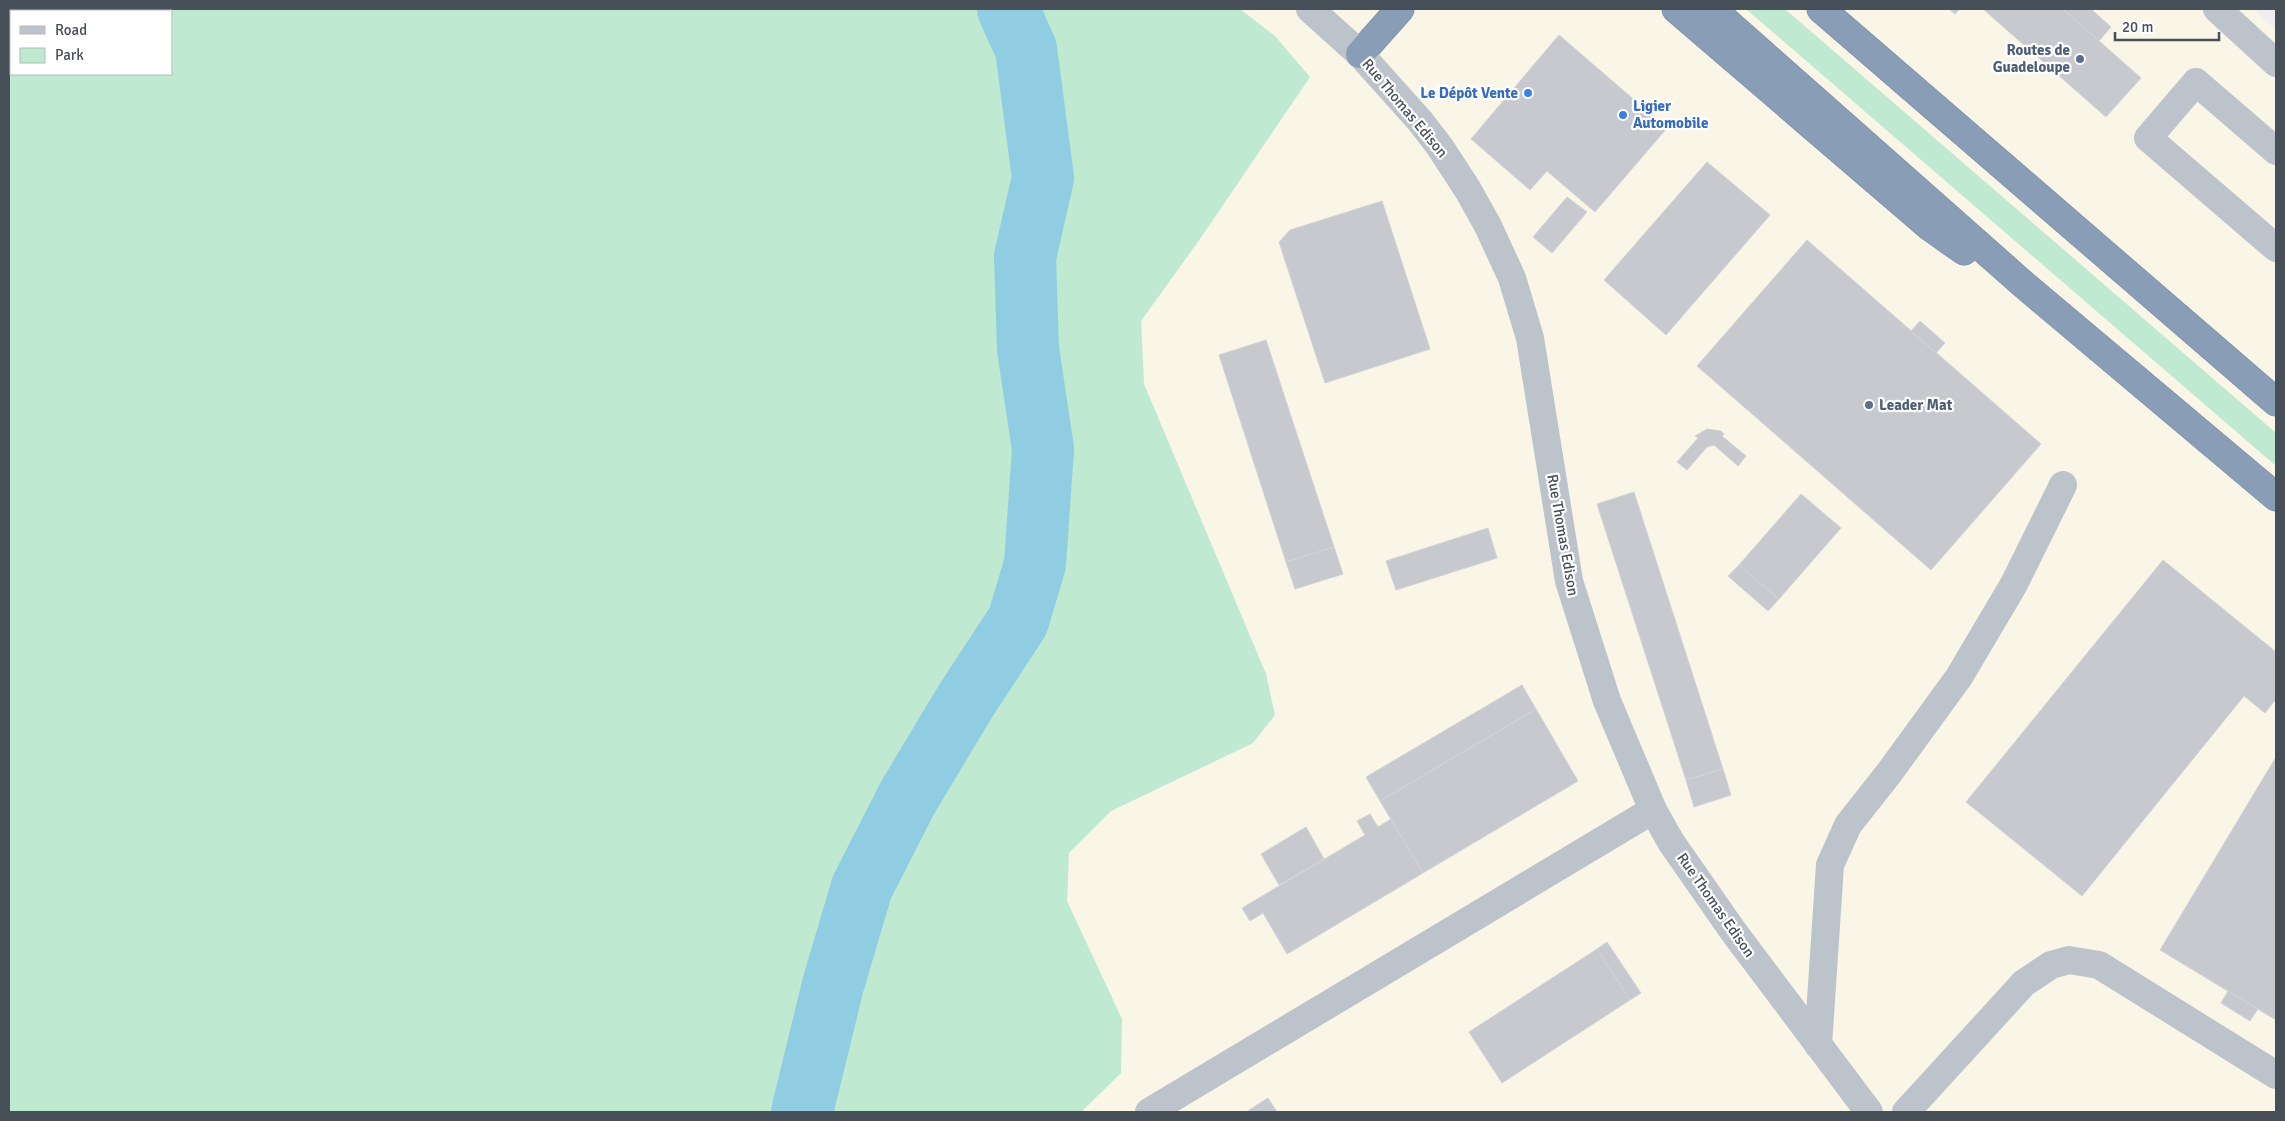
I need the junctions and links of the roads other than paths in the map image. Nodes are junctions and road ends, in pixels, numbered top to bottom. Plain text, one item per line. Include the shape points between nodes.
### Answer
1 (1310, 9) edge
2 (1400, 9) edge
3 (1676, 9) edge
4 (1712, 9) edge
5 (1821, 9) edge
6 (2217, 9) edge
7 (1360, 54) junction
8 (2276, 63) edge
9 (2276, 150) edge
10 (2276, 248) edge
11 (2022, 284) junction
12 (2276, 402) edge
13 (2063, 485) dead end
14 (2276, 497) edge
15 (1653, 810) junction
16 (1818, 1045) junction
17 (2276, 1076) edge
18 (1149, 1112) edge
19 (1869, 1112) edge
20 (1906, 1112) edge

1 - 7 street, Rue Thomas Edison
2 - 7 highway
3 - 11 highway via 1930,227 1976,259
4 - 11 highway
5 - 12 highway
6 - 8 street
7 - 15 street, Rue Thomas Edison via 1440,147 1468,190 1512,278 1530,338 1569,581 1607,701
9 - 10 street via 2196,82 2148,138
11 - 14 highway
13 - 16 street via 2014,584 1959,677 1848,825 1830,865
15 - 16 street, Rue Thomas Edison via 1723,917
15 - 18 street
16 - 19 street, Rue Thomas Edison
17 - 20 street via 2100,965 2069,960 2051,965 2024,983

